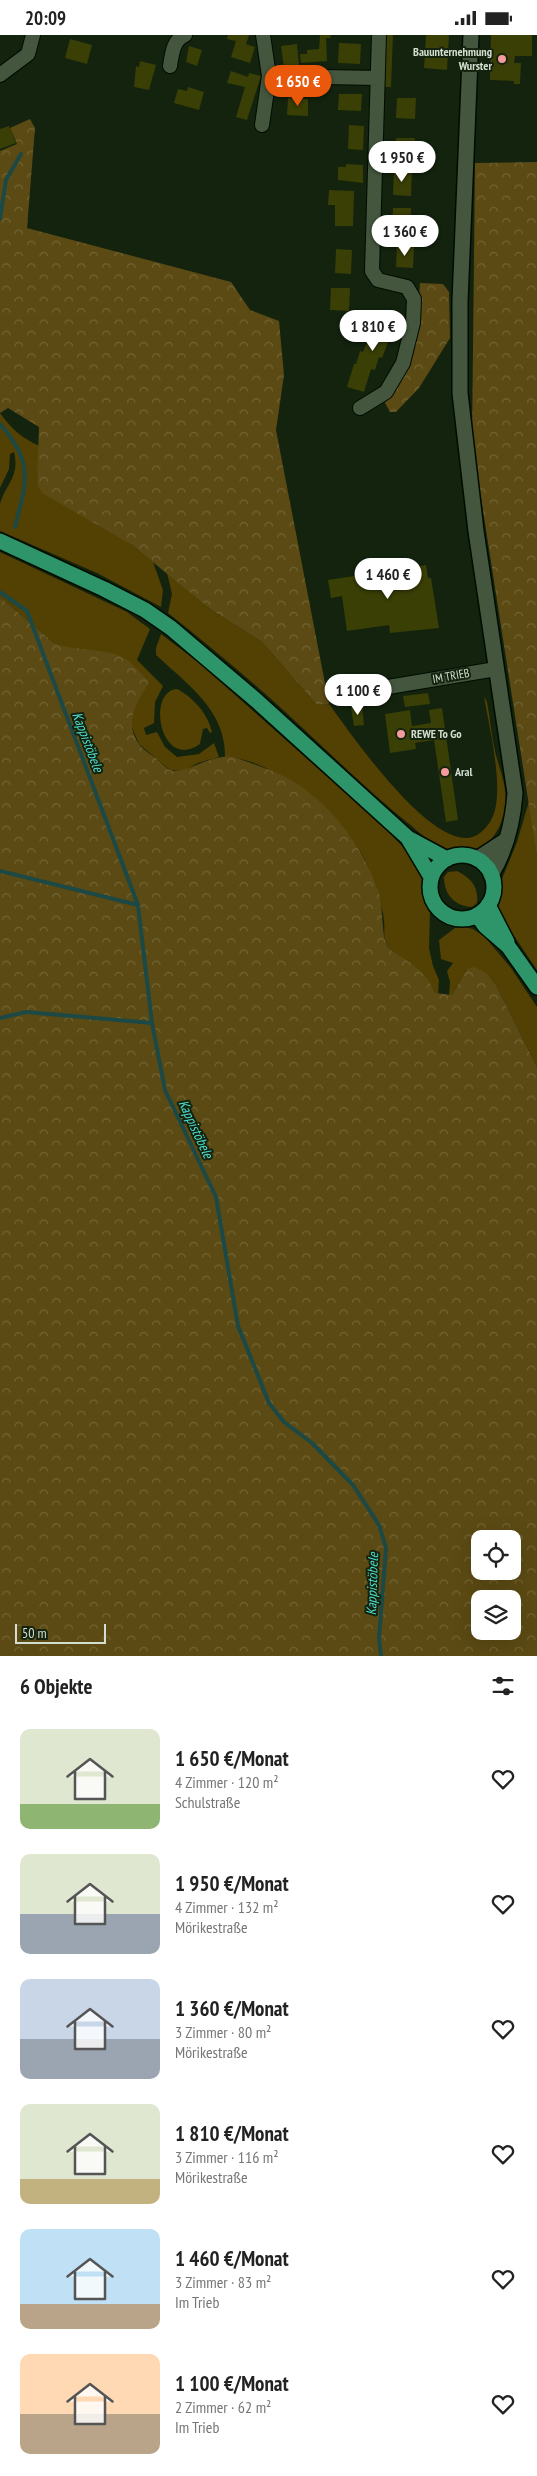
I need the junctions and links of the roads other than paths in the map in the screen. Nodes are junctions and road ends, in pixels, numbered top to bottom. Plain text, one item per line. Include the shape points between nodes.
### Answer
1 (34, 35) edge
2 (185, 35) edge
3 (263, 35) edge
4 (379, 35) edge
5 (471, 35) edge
6 (170, 66) dead end
7 (0, 75) edge
8 (269, 76) junction
9 (378, 77) junction
10 (262, 125) dead end
11 (360, 408) dead end
12 (0, 541) edge
13 (496, 669) junction
14 (346, 694) dead end
15 (408, 838) junction
16 (506, 840) junction
17 (447, 859) junction
18 (477, 859) junction
19 (491, 875) junction
20 (431, 877) junction
21 (482, 910) junction
22 (537, 987) edge

1 - 7 street via 28,54
2 - 6 street via 180,37 174,48
3 - 8 street
4 - 9 street
5 - 13 street via 459,365 464,431
8 - 9 street
8 - 10 street
9 - 11 street via 372,271 378,280 407,287 414,299 413,323 403,363 386,393
12 - 15 main road via 104,589 171,628 236,682
13 - 14 street, IM TRIEB
13 - 16 street via 515,793 513,820
15 - 17 main road
15 - 20 main road
16 - 18 street
16 - 19 street
17 - 18 main road via 467,855
17 - 20 main road via 440,863
18 - 19 main road
19 - 21 main road via 493,891
20 - 21 main road via 432,899 442,912 456,918
21 - 22 main road via 485,926 508,946

